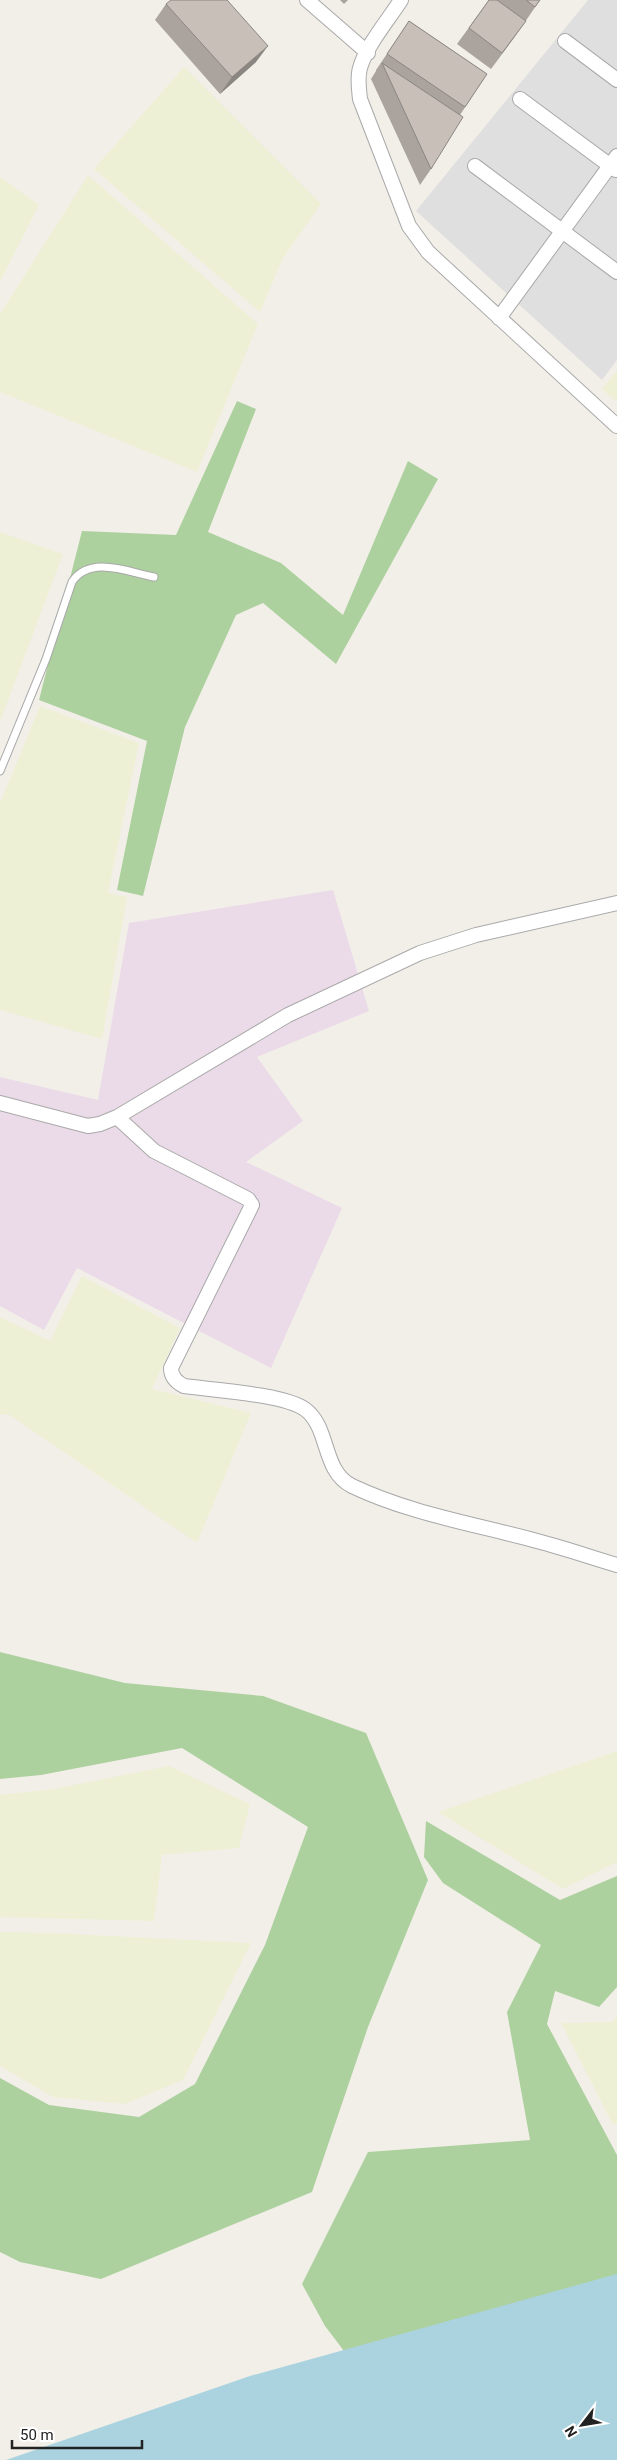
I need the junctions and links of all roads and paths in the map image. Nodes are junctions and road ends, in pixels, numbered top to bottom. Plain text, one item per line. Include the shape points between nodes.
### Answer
1 (307, 0) edge
2 (401, 0) edge
3 (565, 41) dead end
4 (368, 53) junction
5 (617, 80) edge
6 (520, 99) dead end
7 (615, 164) edge
8 (475, 166) dead end
9 (562, 230) junction
10 (617, 272) edge
11 (499, 318) junction
12 (617, 426) edge
13 (154, 577) dead end
14 (0, 771) edge
15 (617, 903) edge
16 (0, 1103) edge
17 (117, 1117) junction
18 (617, 1565) edge

1 - 4 street
2 - 4 street
3 - 5 street
4 - 11 street via 360,67 360,99 409,226 428,252
6 - 7 street
7 - 9 street
8 - 9 street
9 - 10 street
9 - 11 street
11 - 12 street
13 - 14 lane via 94,566 77,574
15 - 17 street via 476,935 420,953 288,1015
16 - 17 street via 88,1126
17 - 18 street via 154,1151 251,1201 252,1205 171,1368 177,1382 184,1386 278,1400 305,1410 317,1425 337,1473 354,1486 426,1514 538,1541

